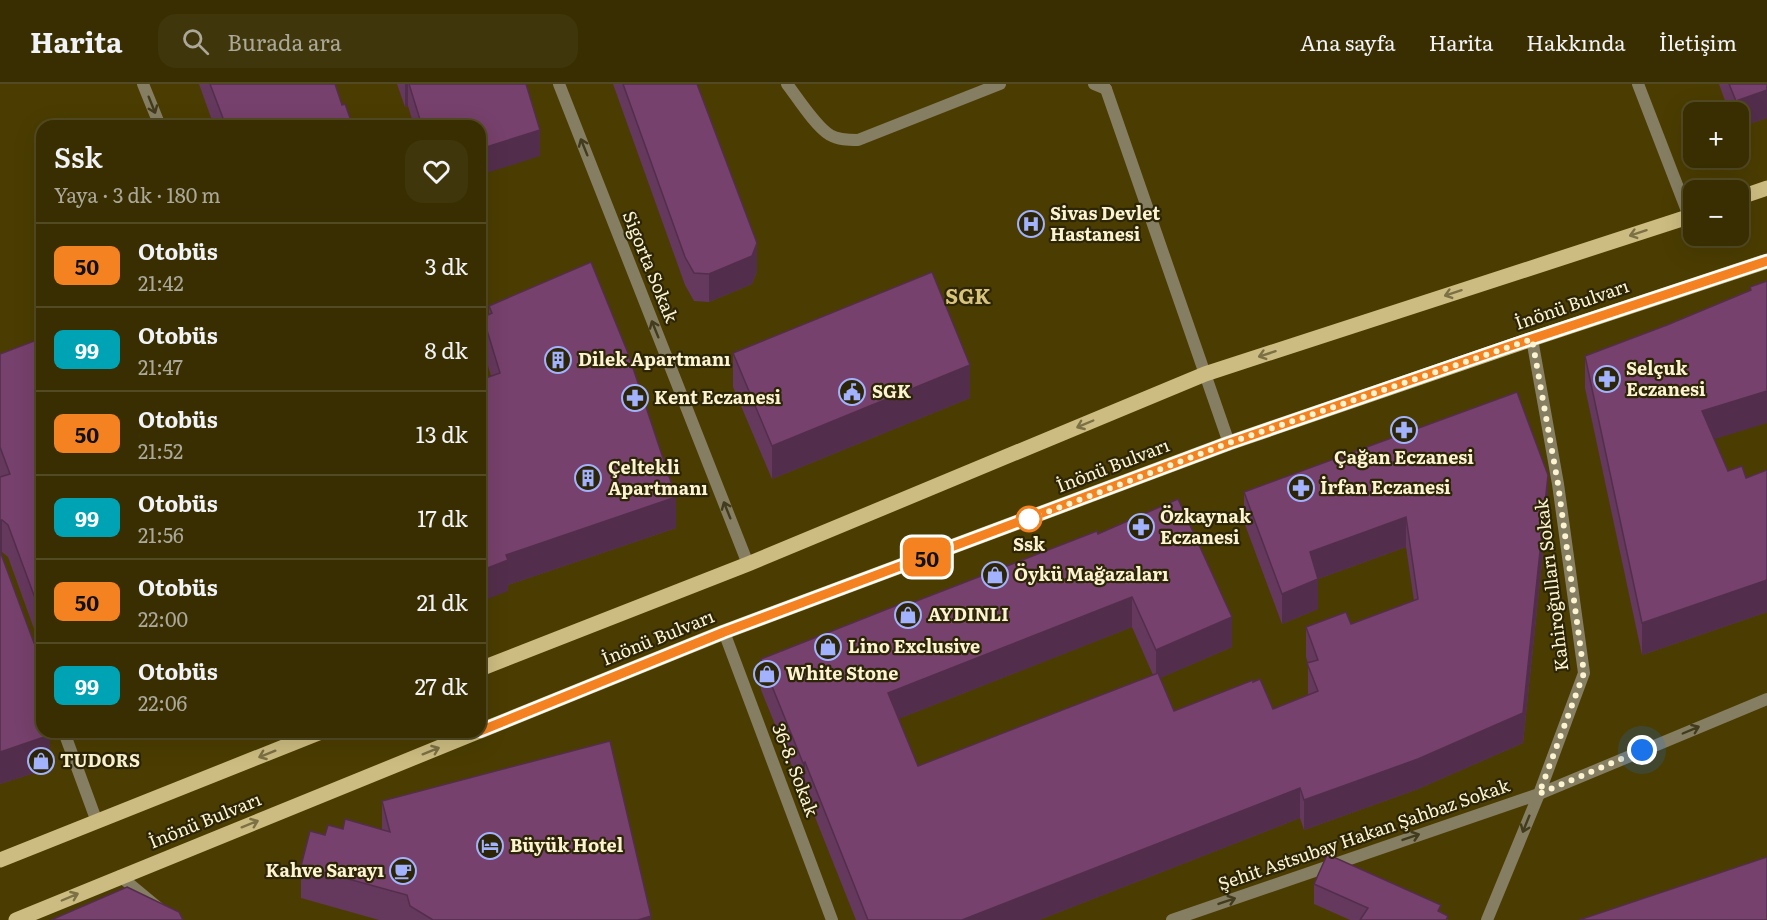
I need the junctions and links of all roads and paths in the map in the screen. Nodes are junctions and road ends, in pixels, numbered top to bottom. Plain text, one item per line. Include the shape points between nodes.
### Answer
1 (143, 84) edge
2 (559, 84) edge
3 (787, 84) edge
4 (1000, 84) edge
5 (1094, 84) edge
6 (1638, 84) edge
7 (158, 120) edge
8 (1767, 188) edge
9 (1749, 194) edge
10 (1683, 195) edge
11 (1683, 218) edge
12 (1767, 261) edge
13 (1532, 339) junction
14 (1205, 374) junction
15 (1229, 443) junction
16 (748, 564) junction
17 (724, 632) junction
18 (486, 667) edge
19 (1767, 699) edge
20 (486, 728) edge
21 (66, 738) edge
22 (306, 738) edge
23 (461, 738) edge
24 (1539, 794) junction
25 (97, 822) junction
26 (0, 860) edge
27 (120, 876) junction
28 (16, 920) edge
29 (172, 920) edge
30 (832, 920) edge
31 (1172, 920) edge
32 (1487, 920) edge

1 -> 7 street
16 -> 2 street, Sigorta Sokak
3 - 4 street via 830,135 858,140
5 - 14 street via 1106,89
6 - 10 street
8 - 9 main road
11 -> 14 main road, İnönü Bulvarı
12 - 13 main road, İnönü Bulvarı
13 - 15 main road, İnönü Bulvarı
13 - 24 street, Kahiroğulları Sokak via 1558,484 1584,673
14 - 15 street
14 -> 16 main road, İnönü Bulvarı
15 - 17 main road, İnönü Bulvarı
16 - 18 main road, İnönü Bulvarı
17 - 20 main road, İnönü Bulvarı
17 - 30 street, 36-8. Sokak
24 -> 19 street, Şehit Astsubay Hakan Şahbaz Sokak
21 - 25 street
22 -> 25 main road
27 -> 23 main road, İnönü Bulvarı
31 -> 24 street, Şehit Astsubay Hakan Şahbaz Sokak
24 -> 32 street, Kahiroğulları Sokak
25 - 26 main road
28 -> 27 main road, İnönü Bulvarı
27 - 29 street

